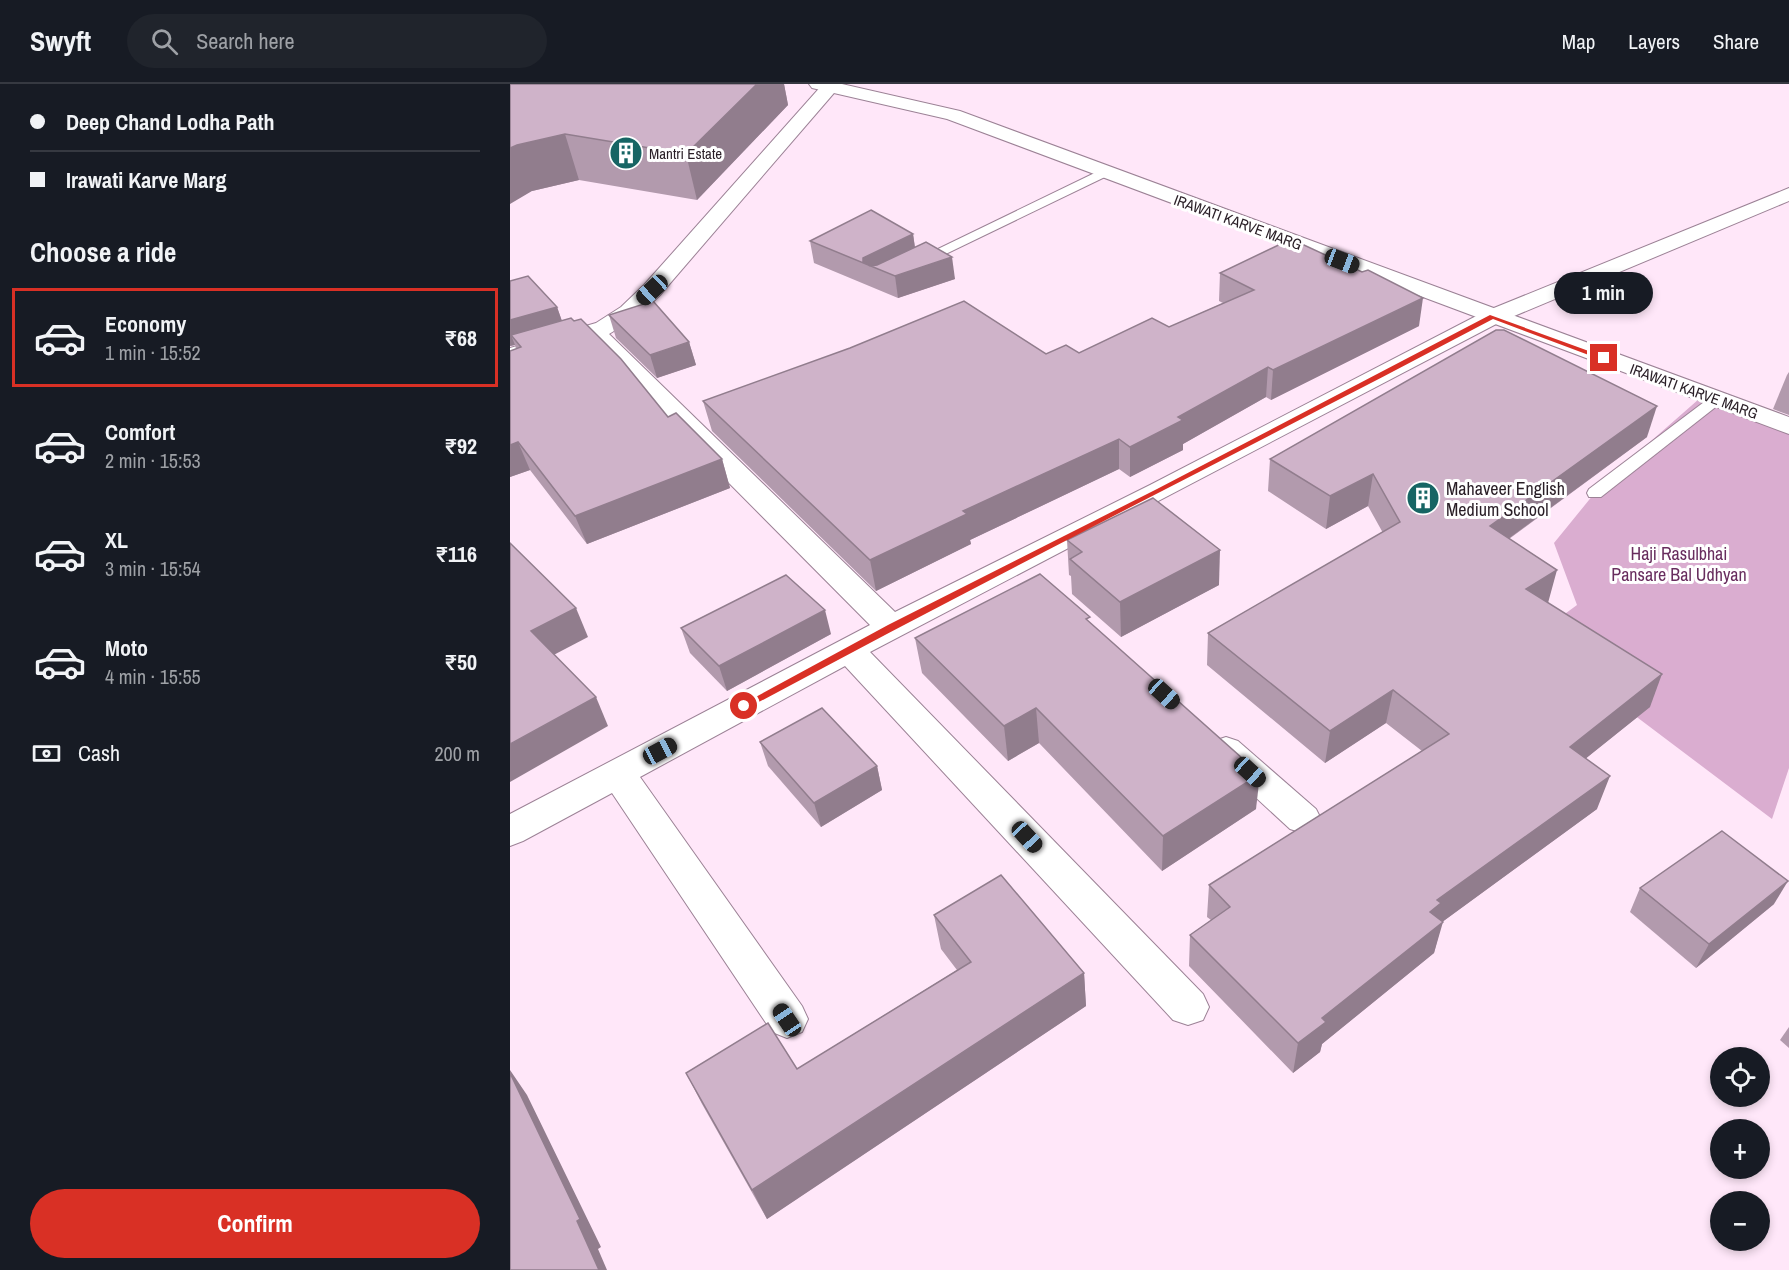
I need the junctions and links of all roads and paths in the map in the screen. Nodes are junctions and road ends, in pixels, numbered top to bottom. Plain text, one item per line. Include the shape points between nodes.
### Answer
1 (824, 85) edge
2 (1105, 172) junction
3 (1789, 194) edge
4 (906, 267) edge
5 (1492, 317) junction
6 (593, 332) junction
7 (510, 356) edge
8 (1717, 399) junction
9 (1789, 426) edge
10 (1595, 493) dead end
11 (1015, 564) junction
12 (1042, 586) edge
13 (891, 627) junction
14 (849, 650) junction
15 (1207, 733) edge
16 (618, 773) junction
17 (1303, 819) dead end
18 (510, 831) edge
19 (1188, 1007) dead end
20 (787, 1020) dead end

1 - 2 street, IRAWATI KARVE MARG via 953,116
1 - 6 street via 652,290 629,312
2 - 4 lane
2 - 5 street, IRAWATI KARVE MARG
3 - 5 street
5 - 8 street, IRAWATI KARVE MARG
5 - 11 street
6 - 7 street
6 - 13 street
8 - 9 street, IRAWATI KARVE MARG
8 - 10 lane
11 - 12 street
11 - 13 street
13 - 14 street
14 - 16 street
14 - 19 street
15 - 17 street
16 - 18 street
16 - 20 street

